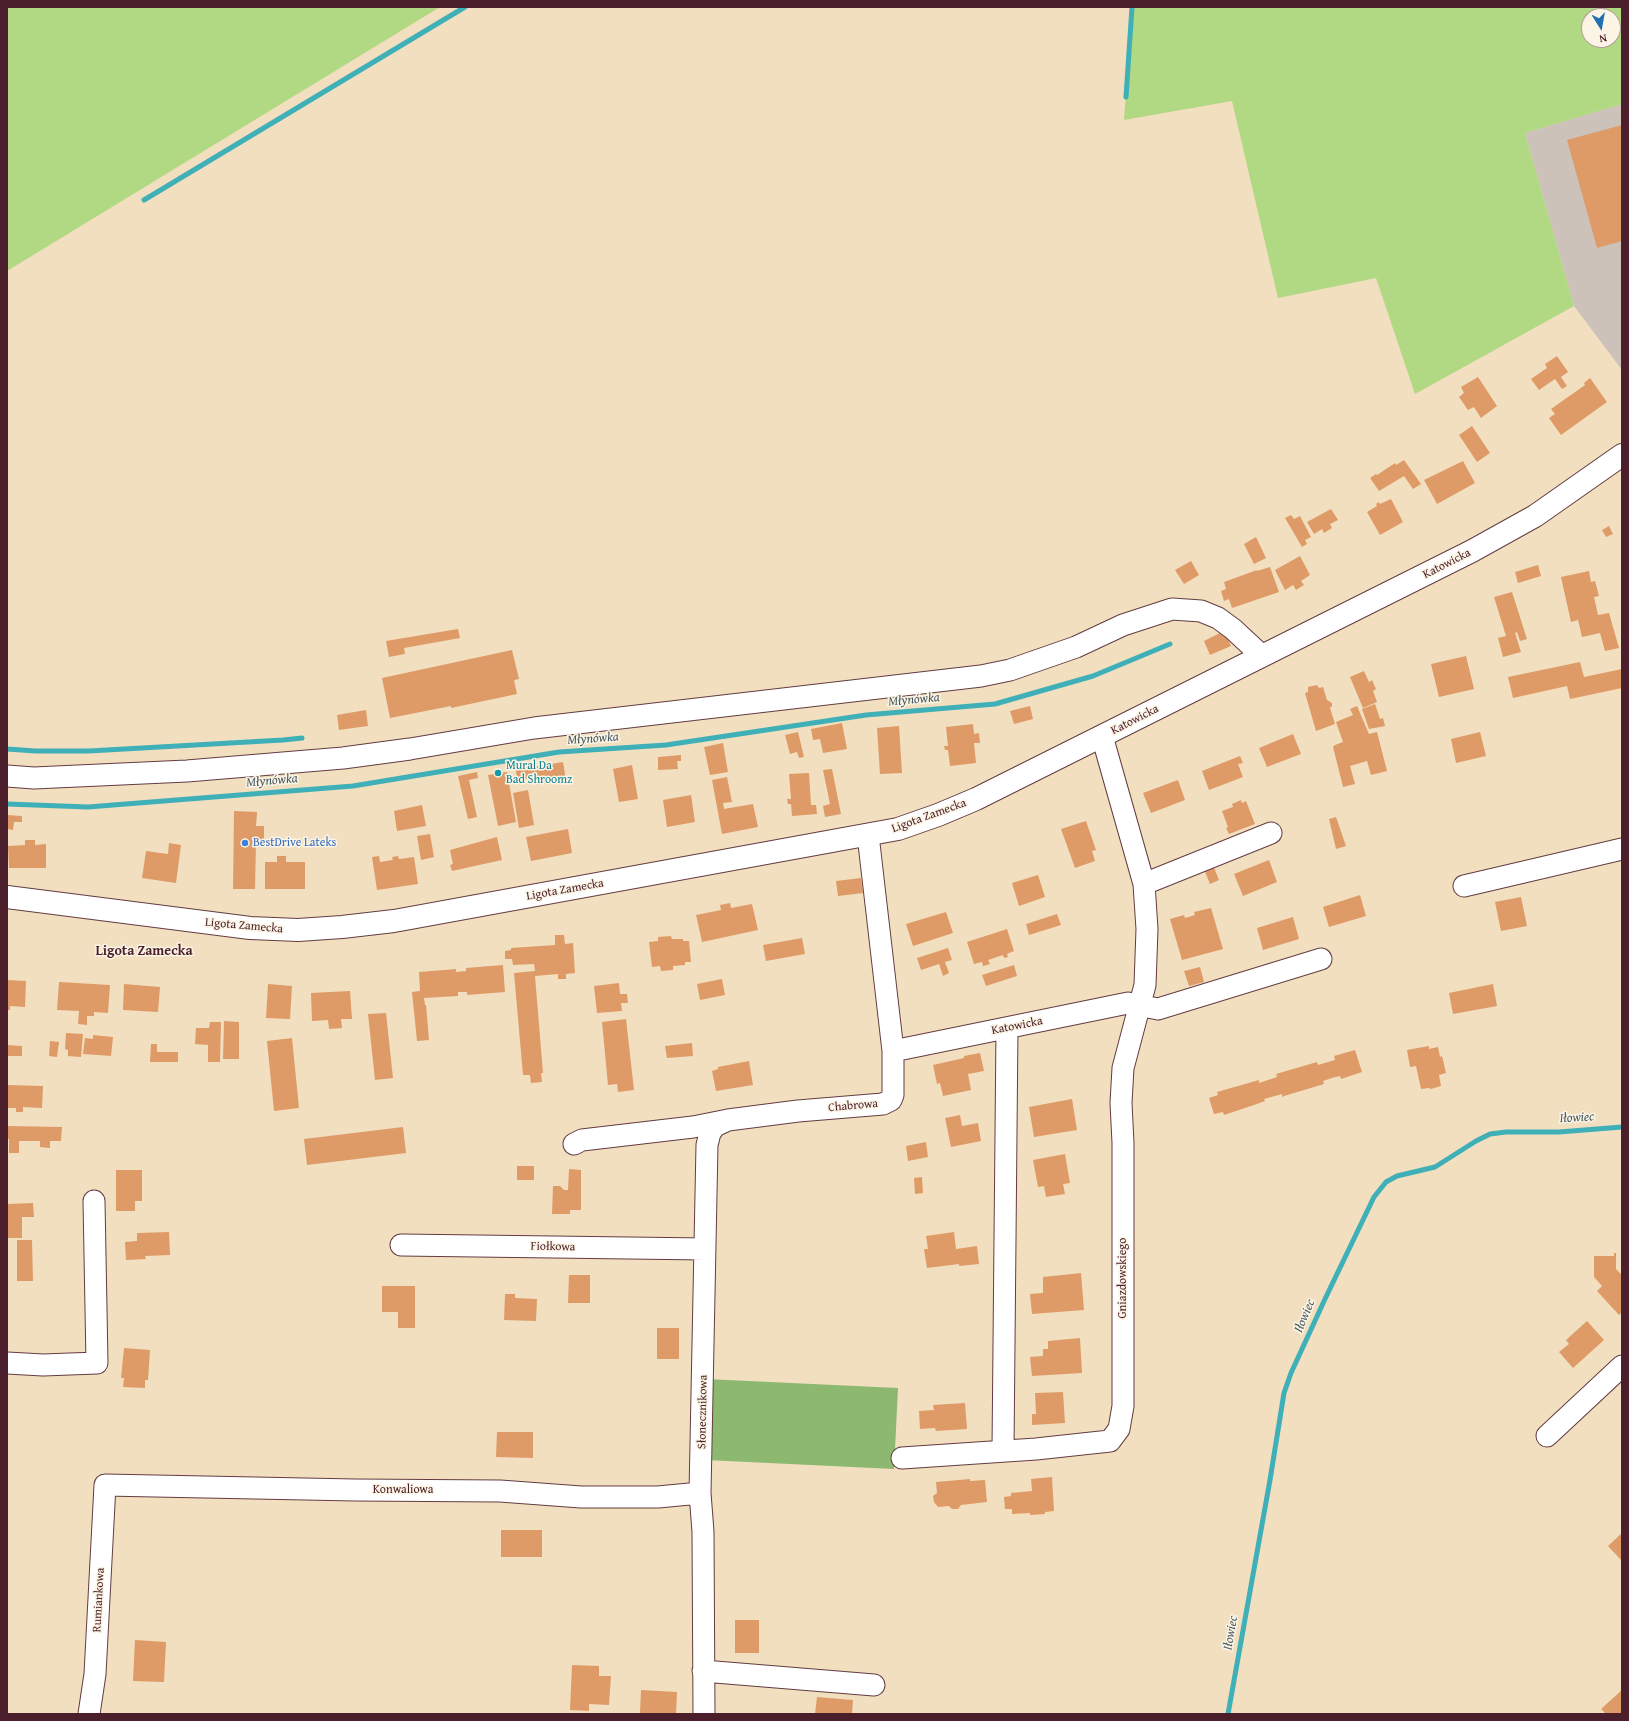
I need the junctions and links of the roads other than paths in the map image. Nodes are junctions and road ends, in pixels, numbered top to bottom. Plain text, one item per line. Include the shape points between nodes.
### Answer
1 (1622, 456) edge
2 (1262, 656) junction
3 (1102, 736) junction
4 (7, 776) edge
5 (1271, 833) dead end
6 (868, 835) junction
7 (1622, 849) edge
8 (1144, 884) junction
9 (1464, 886) dead end
10 (7, 897) edge
11 (1321, 959) dead end
12 (1140, 1006) junction
13 (1007, 1028) junction
14 (893, 1051) junction
15 (728, 1120) junction
16 (574, 1144) dead end
17 (94, 1200) dead end
18 (401, 1245) dead end
19 (705, 1249) junction
20 (7, 1363) edge
21 (1622, 1366) edge
22 (1547, 1436) dead end
23 (1002, 1450) junction
24 (902, 1458) dead end
25 (105, 1485) joint
26 (700, 1493) junction
27 (703, 1671) junction
28 (874, 1685) dead end
29 (89, 1714) edge
30 (704, 1714) edge

1 - 2 main road, Katowicka via 1535,516 1472,551
2 - 3 main road, Katowicka
2 - 4 street via 1218,618 1201,611 1172,609 1123,625 1076,647 1010,670 980,676 534,728 343,758 187,771 34,778
3 - 6 main road, Ligota Zamecka via 976,799 898,829
3 - 8 street, Katowicka
5 - 8 street
6 - 10 main road, Ligota Zamecka via 394,921 305,930 242,927
6 - 14 street, Chabrowa
7 - 9 street
8 - 12 street, Katowicka via 1147,929 1145,985
11 - 12 street, Katowicka via 1158,1008
12 - 13 street, Katowicka via 1128,1003
12 - 23 street, Gniazdowskiego via 1123,1068 1121,1103 1123,1406 1119,1429 1110,1441
13 - 14 street, Katowicka
13 - 23 street
14 - 15 street, Chabrowa via 893,1094 891,1100 883,1104
15 - 16 street, Chabrowa via 693,1127 582,1140
15 - 19 street, Słonecznikowa via 715,1126 707,1145
17 - 20 street via 97,1363
18 - 19 street, Fiołkowa
19 - 26 street, Słonecznikowa
21 - 22 street
23 - 24 street, Gniazdowskiego
25 - 26 street, Konwaliowa via 500,1491 581,1497 658,1497
25 - 29 street, Rumiankowa via 95,1674
26 - 27 street, Słonecznikowa via 703,1532
27 - 28 street
27 - 30 street, Słonecznikowa

